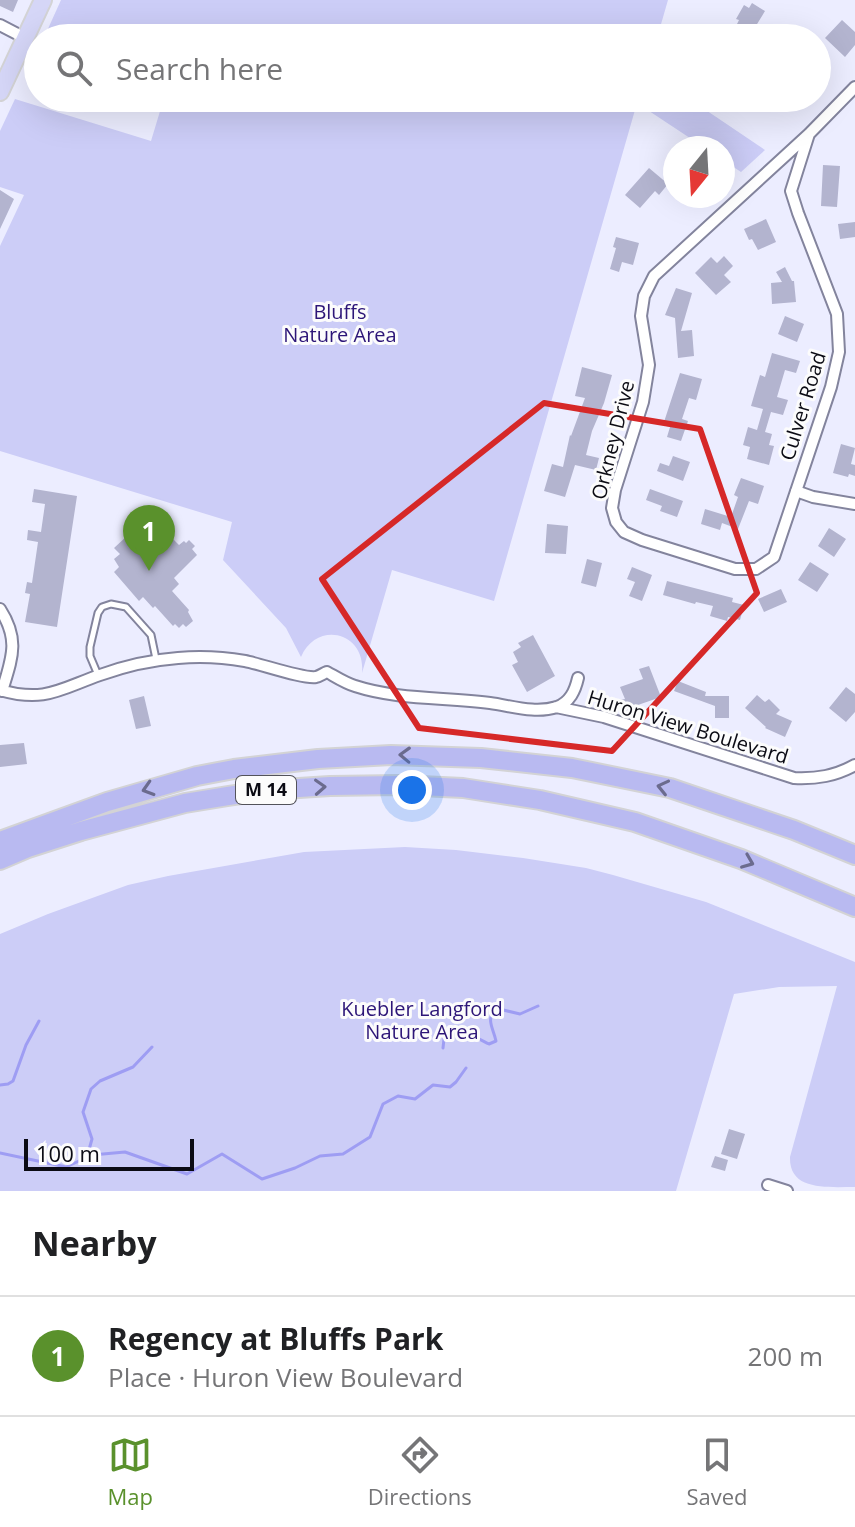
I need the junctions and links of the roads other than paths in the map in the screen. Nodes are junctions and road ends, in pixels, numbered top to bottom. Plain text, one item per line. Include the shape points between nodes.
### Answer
1 (43, 0) edge
2 (32, 24) edge
3 (0, 25) edge
4 (24, 37) edge
5 (24, 40) edge
6 (855, 87) edge
7 (0, 92) edge
8 (831, 112) edge
9 (831, 112) edge
10 (809, 134) junction
11 (796, 491) junction
12 (855, 504) edge
13 (735, 569) joint
14 (0, 609) edge
15 (156, 660) junction
16 (98, 676) junction
17 (578, 678) dead end
18 (1, 691) edge
19 (556, 707) junction
20 (855, 765) edge
21 (0, 841) edge
22 (855, 855) edge
23 (0, 860) edge
24 (855, 907) edge
25 (768, 1185) dead end
26 (787, 1191) edge

1 - 2 main road
3 - 4 street
5 - 7 main road
6 - 8 street, Orkney Drive
9 - 10 street, Orkney Drive
10 - 11 street, Culver Road via 791,191 837,314 839,352
10 - 13 street, Orkney Drive via 654,276 644,296 641,316 649,365 615,490 616,522 642,540
11 - 12 street
11 - 13 street, Culver Road via 774,557 756,569
14 - 18 street via 13,645
15 - 16 street, Huron View Boulevard
15 - 16 lane via 151,635 126,607 111,604 98,613 90,647
15 - 19 street, Huron View Boulevard via 248,661 314,677 327,672 352,686 393,695 533,710
16 - 18 street, Huron View Boulevard via 38,696
17 - 19 street, Huron View Boulevard via 570,698
19 - 20 street, Huron View Boulevard via 604,717 794,778 829,776
22 -> 21 highway, M 14 via 670,788 572,768 391,755 197,776
23 -> 24 highway, M 14 via 81,831 228,796 330,786 463,788 635,822
25 - 26 street

